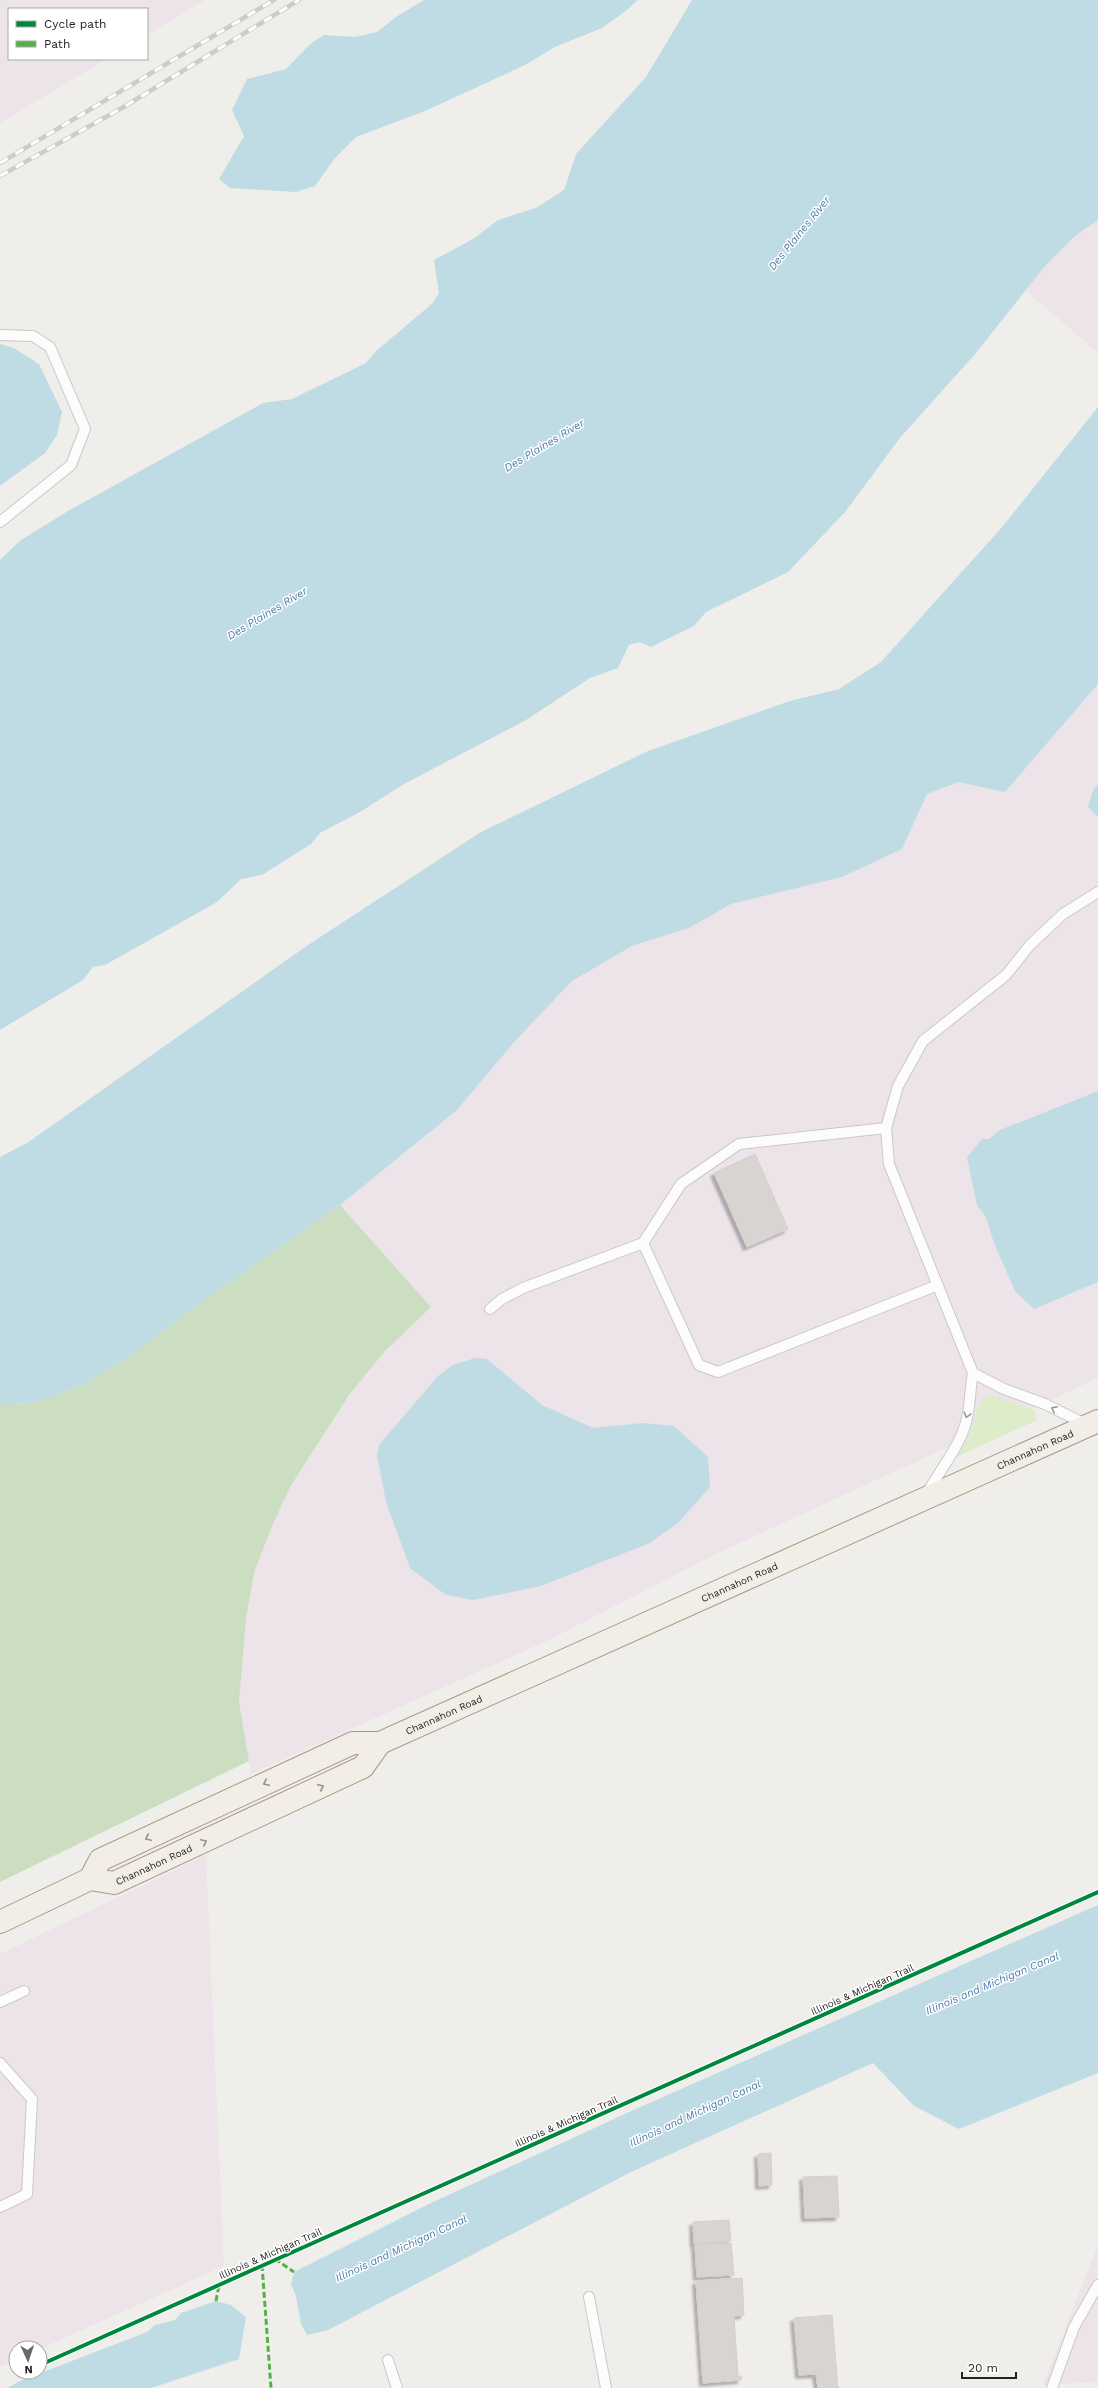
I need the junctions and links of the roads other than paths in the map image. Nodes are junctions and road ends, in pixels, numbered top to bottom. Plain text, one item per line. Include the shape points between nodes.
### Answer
1 (0, 335) edge
2 (0, 522) edge
3 (1098, 892) edge
4 (886, 1128) junction
5 (643, 1243) junction
6 (938, 1285) junction
7 (490, 1309) dead end
8 (973, 1374) junction
9 (1093, 1423) edge
10 (922, 1501) junction
11 (0, 1922) edge
12 (24, 1991) dead end
13 (0, 2002) edge
14 (0, 2063) edge
15 (0, 2207) edge
16 (1098, 2285) edge
17 (589, 2297) dead end
18 (388, 2360) dead end
19 (397, 2388) edge
20 (606, 2388) edge
21 (1052, 2388) edge

1 - 2 lane via 33,336 50,347 86,429 71,465
3 - 4 lane via 1063,914 1030,946 1006,975 923,1041 898,1086
4 - 5 lane via 739,1144 681,1184
4 - 6 lane via 889,1164
5 - 6 lane via 699,1365 718,1372
5 - 7 lane via 523,1288
6 - 8 lane
9 -> 8 lane via 1004,1390
8 -> 10 lane via 971,1402 962,1434
9 - 10 main road, Channahon Road
10 - 11 main road, Channahon Road via 380,1743 353,1743 257,1786 100,1860 90,1879
12 - 13 lane
14 - 15 lane via 32,2099 27,2194
16 - 21 lane via 1074,2327
17 - 20 lane
18 - 19 lane

